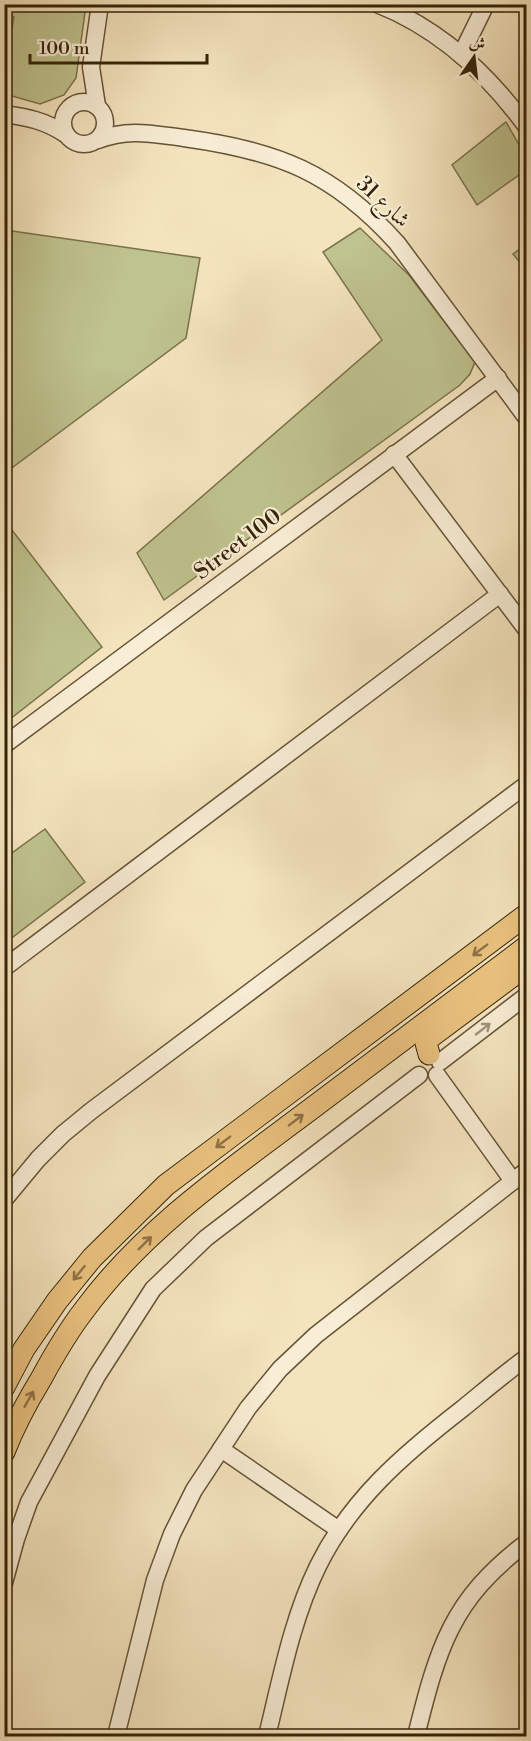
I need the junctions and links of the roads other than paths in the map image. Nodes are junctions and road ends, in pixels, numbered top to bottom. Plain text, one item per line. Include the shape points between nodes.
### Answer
1 (100, 4) edge
2 (377, 4) edge
3 (486, 4) edge
4 (461, 55) junction
5 (91, 67) junction
6 (72, 105) junction
7 (100, 109) junction
8 (4, 114) edge
9 (25, 117) junction
10 (526, 126) edge
11 (136, 131) junction
12 (65, 134) junction
13 (98, 140) junction
14 (498, 378) junction
15 (526, 417) edge
16 (394, 454) junction
17 (500, 594) junction
18 (526, 629) edge
19 (4, 745) edge
20 (526, 785) edge
21 (526, 915) edge
22 (526, 947) edge
23 (526, 966) edge
24 (4, 968) edge
25 (526, 996) edge
26 (435, 1064) junction
27 (520, 1176) edge
28 (4, 1200) edge
29 (526, 1358) edge
30 (4, 1387) edge
31 (221, 1449) junction
32 (4, 1452) edge
33 (339, 1530) junction
34 (526, 1543) edge
35 (4, 1583) edge
36 (116, 1737) edge
37 (267, 1737) edge
38 (416, 1737) edge

1 - 5 street
2 - 4 street via 416,24
3 - 4 street
4 - 10 street via 510,104
5 - 6 street
5 - 7 street
6 - 7 street via 90,103
6 - 9 street
6 - 12 street via 62,120
7 - 11 street, شارع 31
7 - 13 street via 105,125
8 - 9 street
9 - 12 street
11 - 13 street, شارع 31
11 - 14 street, شارع 31 via 208,141 282,160 345,193 397,243
12 - 13 street via 75,143
14 - 15 street, شارع 31
14 - 16 street, Street 100
16 - 17 street
16 - 19 street, Street 100
17 - 18 street
17 - 24 street
20 - 28 street via 91,1111 38,1159
21 -> 30 main road via 166,1185 92,1258 57,1300
32 -> 22 main road via 54,1354 85,1309 155,1233 244,1160
23 - 26 main road via 429,1038 426,1043
26 -> 25 street
26 - 27 street
26 - 35 street via 424,1055 417,1061 419,1075 206,1238 153,1289 97,1376 29,1502
27 - 31 street via 316,1335 267,1385
29 - 33 street via 394,1464
31 - 33 street
31 - 36 street via 189,1499 154,1580
33 - 37 street via 301,1605
34 - 38 street via 495,1568 452,1623 438,1656

